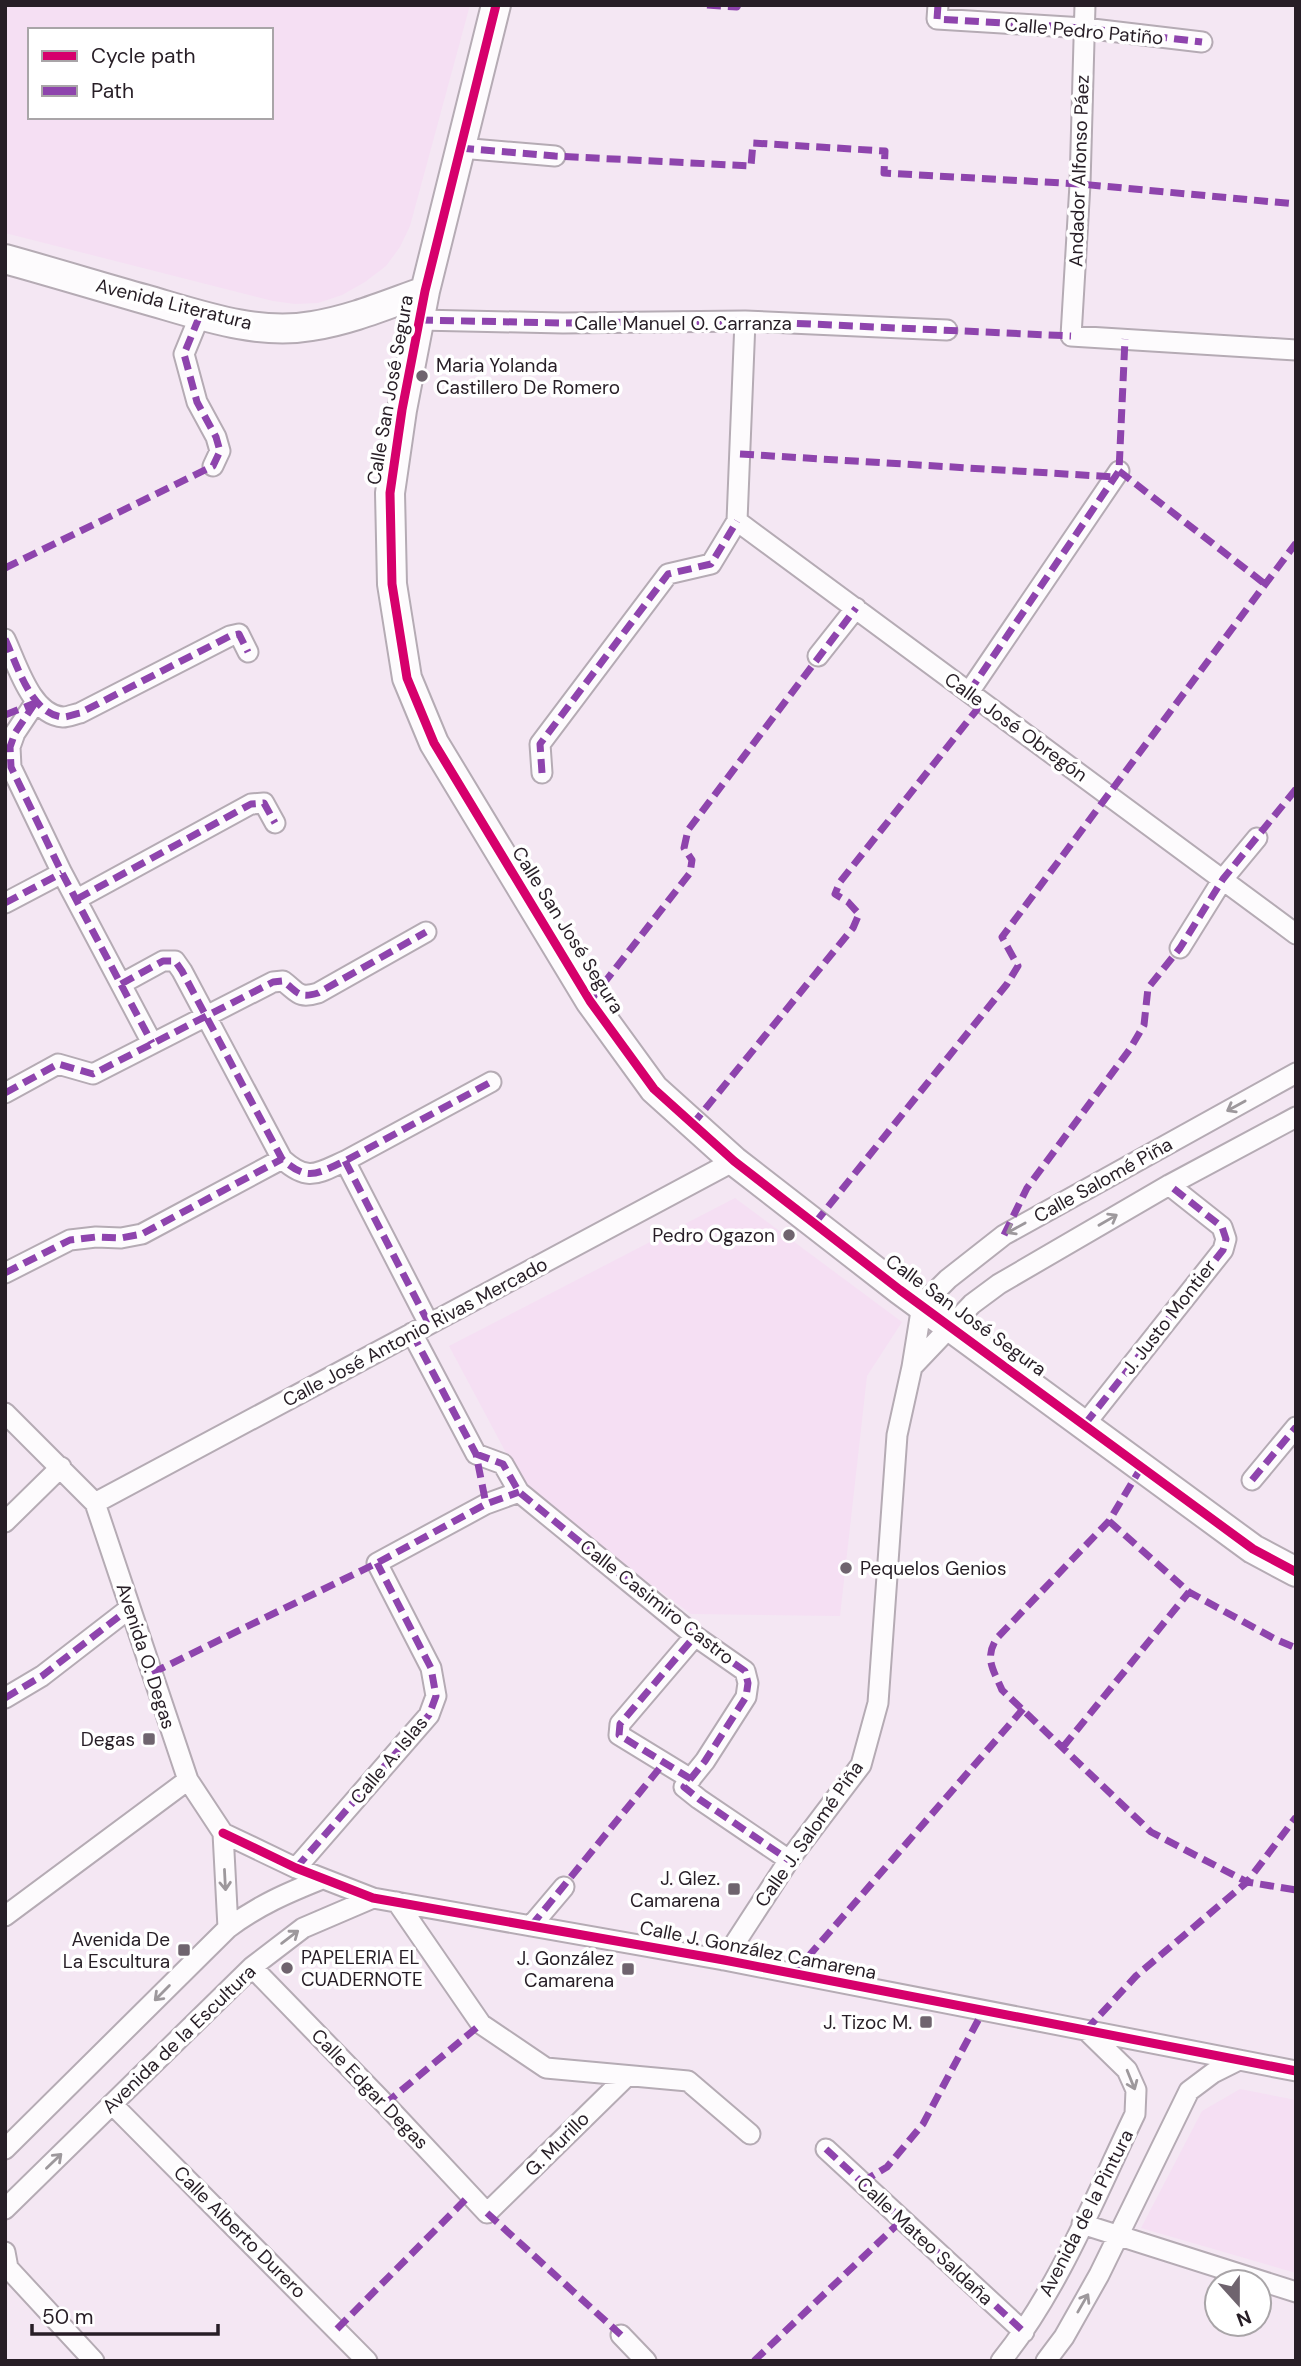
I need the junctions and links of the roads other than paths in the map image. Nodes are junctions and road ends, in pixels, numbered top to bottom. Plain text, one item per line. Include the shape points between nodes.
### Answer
1 (496, 5) edge
2 (939, 5) edge
3 (1085, 5) edge
4 (1084, 28) junction
5 (1202, 42) dead end
6 (460, 148) junction
7 (555, 156) dead end
8 (5, 259) edge
9 (425, 291) junction
10 (200, 315) junction
11 (419, 320) junction
12 (745, 321) junction
13 (947, 330) dead end
14 (1296, 350) edge
15 (213, 466) dead end
16 (1119, 471) dead end
17 (737, 521) junction
18 (856, 608) junction
19 (5, 639) edge
20 (248, 652) dead end
21 (818, 656) dead end
22 (969, 692) junction
23 (35, 703) junction
24 (542, 773) dead end
25 (275, 823) dead end
26 (1257, 838) dead end
27 (62, 873) junction
28 (1223, 879) junction
29 (76, 900) junction
30 (5, 903) edge
31 (426, 932) dead end
32 (1296, 934) edge
33 (1180, 948) dead end
34 (121, 984) junction
35 (205, 1017) junction
36 (152, 1043) junction
37 (1296, 1073) edge
38 (491, 1082) dead end
39 (5, 1093) edge
40 (1296, 1117) edge
41 (282, 1159) junction
42 (345, 1161) junction
43 (734, 1161) junction
44 (1169, 1185) junction
45 (5, 1273) edge
46 (922, 1306) junction
47 (952, 1327) junction
48 (420, 1329) junction
49 (912, 1367) junction
50 (5, 1413) edge
51 (1085, 1424) junction
52 (1296, 1427) edge
53 (61, 1467) junction
54 (1252, 1480) dead end
55 (519, 1492) junction
56 (95, 1503) junction
57 (5, 1522) edge
58 (1296, 1572) edge
59 (130, 1608) junction
60 (695, 1636) junction
61 (5, 1698) edge
62 (691, 1779) junction
63 (188, 1780) junction
64 (223, 1833) junction
65 (789, 1860) junction
66 (296, 1868) junction
67 (322, 1879) junction
68 (564, 1887) dead end
69 (373, 1898) junction
70 (397, 1902) junction
71 (5, 1916) edge
72 (531, 1926) junction
73 (228, 1928) junction
74 (724, 1960) junction
75 (252, 1967) junction
76 (1086, 2030) junction
77 (1239, 2060) junction
78 (1296, 2071) edge
79 (627, 2076) junction
80 (112, 2104) junction
81 (750, 2134) dead end
82 (5, 2149) edge
83 (826, 2149) dead end
84 (5, 2208) edge
85 (487, 2213) joint
86 (1082, 2224) junction
87 (1117, 2236) junction
88 (6, 2262) edge
89 (1296, 2292) edge
90 (1024, 2332) junction
91 (621, 2335) dead end
92 (94, 2361) edge
93 (367, 2361) edge
94 (646, 2361) edge
95 (1001, 2361) edge
96 (1046, 2361) edge

1 - 6 street, Calle San José Segura
2 - 4 street, Calle Pedro Patiño via 937,19
3 - 4 street, Andador Alfonso Páez
4 - 5 street, Calle Pedro Patiño
4 - 14 street, Andador Alfonso Páez via 1071,336
6 - 7 street
6 - 9 street, Calle San José Segura
8 - 10 street, Avenida Literatura
9 - 10 street, Avenida Literatura via 310,327 274,328
9 - 11 street, Calle San José Segura
10 - 15 street via 184,354 197,402 220,451
11 - 12 street, Calle Manuel O. Carranza
11 - 43 street, Calle San José Segura via 390,493 392,584 407,678 434,743 594,1007 654,1089
12 - 13 street, Calle Manuel O. Carranza
12 - 17 street
16 - 22 street
17 - 18 street, Calle José Obregón
17 - 24 street via 711,564 668,575 540,744
18 - 21 street
18 - 22 street, Calle José Obregón
19 - 23 street
20 - 23 street via 239,634 230,636 65,717 50,714
22 - 28 street, Calle José Obregón
23 - 27 street via 15,733 11,767
25 - 29 street via 264,803 251,804
26 - 28 street
27 - 29 street
27 - 30 street
28 - 32 street, Calle José Obregón
28 - 33 street
29 - 34 street
31 - 35 street via 318,993 306,996 283,981 273,982
34 - 35 street via 163,961 175,961
34 - 36 street
35 - 36 street
35 - 41 street
36 - 39 street via 93,1074 58,1064
37 -> 46 street, Calle Salomé Piña via 1004,1235
38 - 42 street
40 - 44 street, Calle Salomé Piña
41 - 42 street via 308,1175
41 - 45 street via 142,1234 70,1240
42 - 48 street, Calle Casimiro Castro
43 - 46 street, Calle San José Segura
43 - 48 street, Calle José Antonio Rivas Mercado
47 -> 44 street, Calle Salomé Piña via 999,1284
44 - 51 street, J. Justo Montier via 1222,1227 1223,1250
46 - 47 street, Calle San José Segura
46 - 49 street, Calle J. Salomé Piña
47 - 49 street
47 - 51 street, Calle San José Segura
48 - 55 street, Calle Casimiro Castro via 476,1454 503,1464
48 - 56 street, Calle José Antonio Rivas Mercado
49 - 65 street, Calle J. Salomé Piña via 897,1435 878,1703 860,1765
50 - 53 street, Avenida O. Degas
51 - 58 street, Calle San José Segura via 1253,1549
52 - 54 street
53 - 56 street, Avenida O. Degas
53 - 57 street
55 - 60 street, Calle Casimiro Castro
55 - 66 street, Calle A. Islas via 486,1504 377,1563 430,1668 436,1696 429,1715
56 - 59 street, Avenida O. Degas
59 - 61 street via 42,1676
59 - 63 street, Avenida O. Degas
60 - 62 street, Calle Casimiro Castro via 745,1671 748,1683 746,1698
60 - 62 street via 620,1724 618,1735
62 - 65 street via 684,1787 699,1800
63 - 64 street, Avenida O. Degas
63 - 71 street
64 - 66 street, Calle J. González Camarena
64 -> 73 street
65 - 74 street, Calle J. Salomé Piña
66 - 67 street, Calle J. González Camarena
67 - 69 street, Calle J. González Camarena
67 - 73 street via 266,1902
68 - 72 street
69 - 70 street, Calle J. González Camarena
75 -> 69 street, Avenida de la Escultura via 303,1928
70 - 72 street, Calle J. González Camarena
70 - 79 street via 481,2024 546,2068
72 - 74 street, Calle J. González Camarena
73 -> 82 street
74 - 76 street, Calle J. González Camarena
75 - 80 street, Avenida de la Escultura
75 - 85 street, Calle Edgar Degas
76 - 77 street, Calle J. González Camarena
76 -> 86 street, Avenida de la Pintura via 1127,2070 1136,2090 1135,2114
77 - 78 street, Calle J. González Camarena
77 - 87 street, Avenida de la Pintura via 1189,2091
79 - 81 street via 688,2081
79 - 85 street, G. Murillo
84 -> 80 street, Avenida de la Escultura
80 - 93 street, Calle Alberto Durero
83 - 90 street, Calle Mateo Saldaña
86 - 87 street
86 - 90 street, Avenida de la Pintura
87 - 89 street
96 -> 87 street, Avenida de la Pintura via 1064,2337
88 - 92 street
90 - 95 street, Avenida de la Pintura
91 - 94 street

